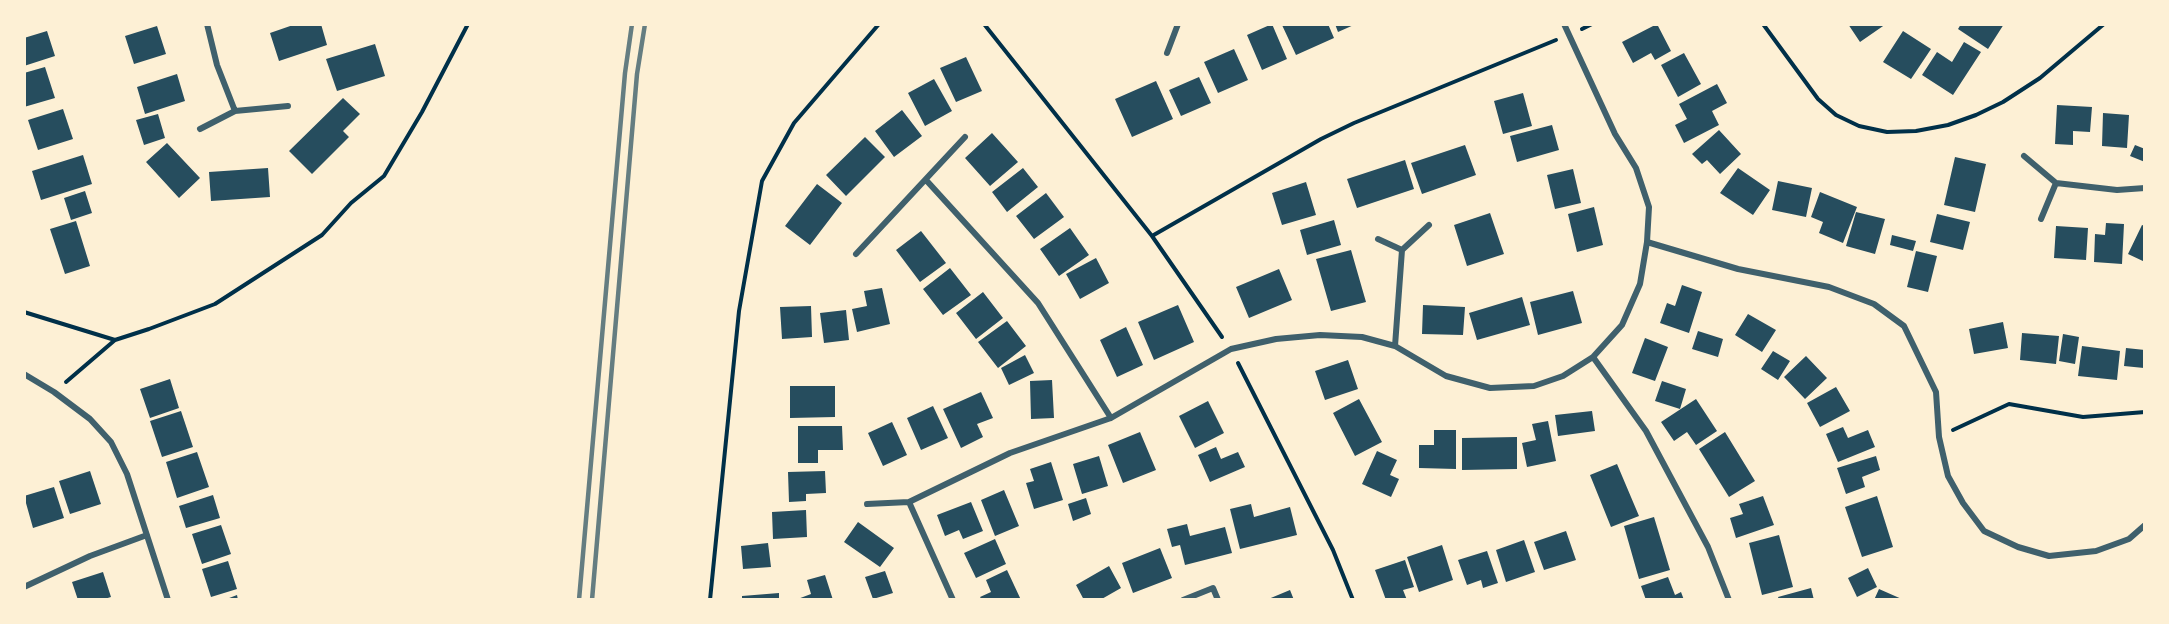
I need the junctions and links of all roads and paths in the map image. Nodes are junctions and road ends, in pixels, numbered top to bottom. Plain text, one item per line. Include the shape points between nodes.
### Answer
1 (207, 24) edge
2 (468, 24) edge
3 (879, 24) edge
4 (984, 24) edge
5 (1178, 24) edge
6 (1564, 24) edge
7 (1592, 24) edge
8 (1763, 24) edge
9 (2104, 24) edge
10 (1569, 35) junction
11 (1167, 53) dead end
12 (288, 106) dead end
13 (235, 111) junction
14 (200, 129) dead end
15 (965, 137) dead end
16 (2024, 156) dead end
17 (926, 180) junction
18 (2056, 183) junction
19 (2145, 188) edge
20 (2041, 219) dead end
21 (1429, 225) dead end
22 (1152, 236) junction
23 (1378, 239) dead end
24 (1647, 242) junction
25 (1402, 250) junction
26 (856, 254) dead end
27 (24, 312) edge
28 (116, 339) junction
29 (1395, 346) junction
30 (1231, 349) junction
31 (1593, 357) junction
32 (24, 374) edge
33 (54, 392) junction
34 (2145, 412) edge
35 (1111, 418) junction
36 (1939, 437) junction
37 (909, 502) junction
38 (867, 504) dead end
39 (2145, 525) edge
40 (147, 535) junction
41 (24, 587) edge
42 (168, 600) edge
43 (710, 600) edge
44 (953, 600) edge
45 (1183, 600) edge
46 (1218, 600) edge
47 (1353, 600) edge
48 (1729, 600) edge

1 - 13 street via 217,65
2 - 28 path via 384,176 351,203 322,235 214,304
3 - 43 path via 794,123 762,181 739,311
4 - 22 path
5 - 11 street
6 - 10 street
7 - 10 path
8 - 9 path via 1818,99 1836,115 1858,126 1887,132 1948,125 2003,102 2040,78
10 - 22 path via 1338,131
10 - 24 street via 1615,134 1636,168 1648,207
12 - 13 street
13 - 14 street
15 - 17 street
16 - 18 street
17 - 26 street
17 - 35 street via 1038,303
18 - 19 street via 2117,190
18 - 20 street
21 - 25 street
22 - 30 path
23 - 25 street
24 - 31 street via 1640,284 1622,325
24 - 36 street via 1737,269 1829,286 1874,304 1904,326 1914,345 1936,392
25 - 29 street
27 - 28 path
28 - 33 path
29 - 30 street via 1362,337 1320,335
29 - 31 street via 1446,376 1490,388 1534,386 1563,376
30 - 35 street
30 - 47 path via 1333,550
31 - 48 street via 1646,430 1708,547
32 - 33 street
33 - 40 street via 90,419 111,442 127,474
34 - 36 path via 2083,417 2009,404
35 - 37 street via 1010,453
36 - 39 street via 1948,476 1963,503 1984,531 2018,547 2049,556 2096,551 2129,539
37 - 38 street
37 - 44 street
40 - 41 street
40 - 42 street
45 - 46 street via 1213,588

